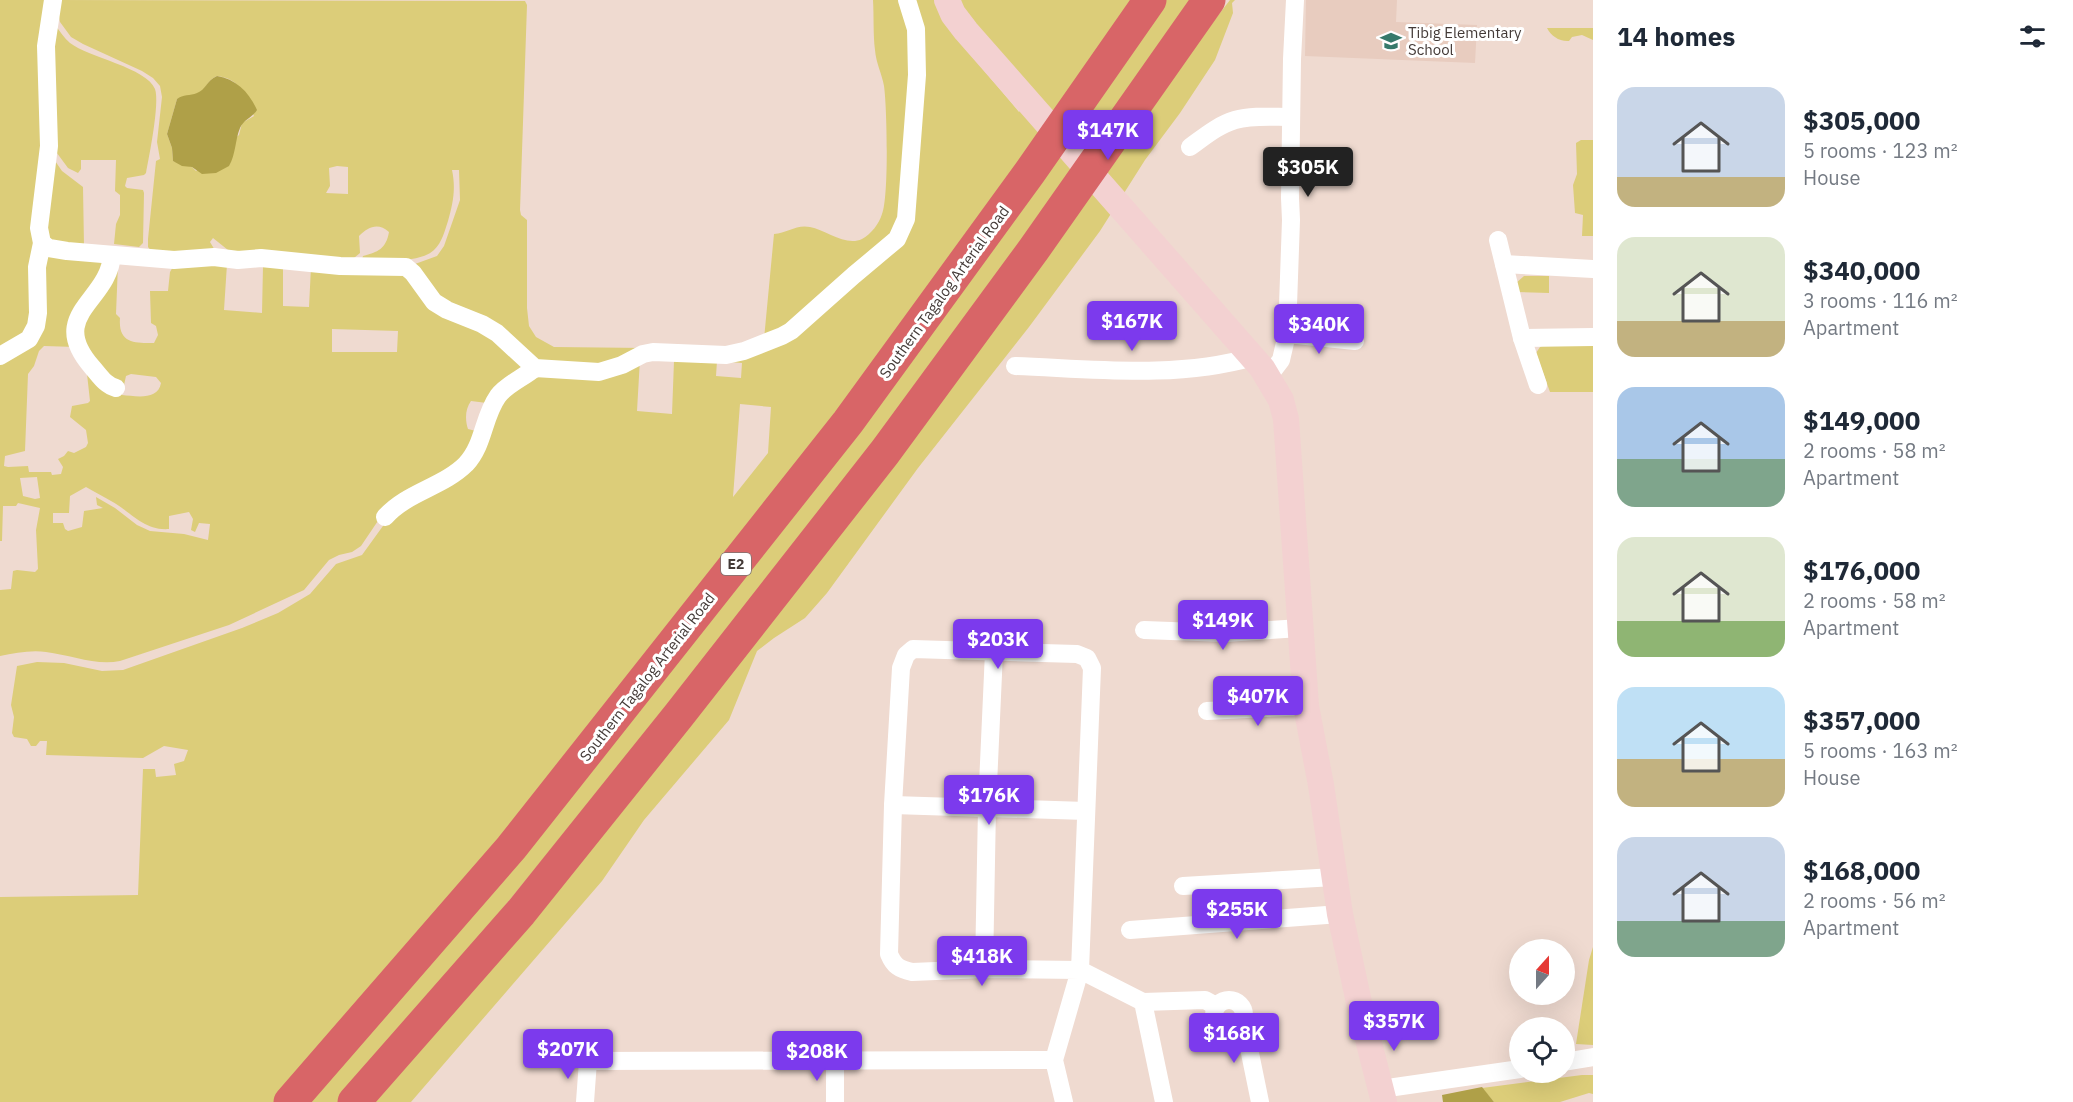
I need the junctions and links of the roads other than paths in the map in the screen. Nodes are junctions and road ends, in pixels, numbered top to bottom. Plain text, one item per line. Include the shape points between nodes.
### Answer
1 (53, 0) edge
2 (908, 0) edge
3 (946, 0) edge
4 (1150, 0) edge
5 (1209, 0) edge
6 (1220, 0) edge
7 (1295, 0) edge
8 (1173, 51) junction
9 (1291, 117) junction
10 (1190, 147) dead end
11 (1498, 240) dead end
12 (42, 243) junction
13 (112, 255) junction
14 (1504, 264) junction
15 (1593, 269) edge
16 (1287, 334) junction
17 (1593, 337) edge
18 (1522, 338) junction
19 (1355, 341) dead end
20 (0, 356) edge
21 (1253, 358) junction
22 (1015, 366) dead end
23 (535, 368) junction
24 (1538, 385) dead end
25 (116, 388) dead end
26 (384, 517) dead end
27 (1300, 628) junction
28 (1144, 630) dead end
29 (994, 652) junction
30 (1306, 706) junction
31 (1208, 711) dead end
32 (892, 805) junction
33 (987, 807) junction
34 (1086, 811) junction
35 (1334, 877) junction
36 (1183, 886) dead end
37 (1340, 914) junction
38 (1130, 930) dead end
39 (984, 969) junction
40 (1080, 970) junction
41 (1143, 1002) junction
42 (576, 1042) dead end
43 (1592, 1058) edge
44 (1054, 1060) junction
45 (1575, 1060) edge
46 (588, 1061) junction
47 (836, 1061) junction
48 (1509, 1071) edge
49 (1382, 1095) edge
50 (290, 1102) edge
51 (354, 1102) edge
52 (585, 1102) edge
53 (835, 1102) edge
54 (1064, 1102) edge
55 (1164, 1102) edge
56 (1260, 1102) edge

1 - 12 street via 46,46 49,146 40,218
2 - 23 street via 916,28 917,75 906,219 897,239 791,331 744,351 726,355 653,352 598,372
3 - 21 street via 966,31
4 - 50 highway, Southern Tagalog Arterial Road / E2 via 848,422 511,848
5 - 8 highway
6 - 8 highway
7 - 9 street
8 - 51 highway via 885,452 521,912
9 - 10 street via 1235,120
9 - 16 street
11 - 14 street
12 - 13 street via 58,250
12 - 20 street via 34,332 24,343
13 - 23 street via 174,260 261,258 340,266 406,267 434,302 497,333
13 - 25 street via 109,269 78,316 75,330 84,357 105,383
14 - 15 street
14 - 18 street
16 - 19 street
16 - 21 street via 1281,360
17 - 18 street
18 - 24 street
21 - 22 street via 1170,370
21 - 27 street via 1281,400 1286,419
23 - 26 street via 498,397 467,463 399,503
27 - 28 street via 1225,633
27 - 30 street
29 - 32 street via 920,649 906,655 901,668
29 - 33 street
29 - 34 street via 1077,654 1089,662 1092,668
30 - 31 street
30 - 35 street
32 - 33 street
32 - 39 street via 889,954 894,966 912,972
33 - 34 street
33 - 39 street
34 - 40 street
35 - 36 street
35 - 37 street
37 - 38 street
37 - 49 street
39 - 40 street
40 - 41 street
40 - 44 street
41 - 55 street
41 - 56 street via 1205,1000 1216,1006 1215,1020 1225,1029 1234,1029 1244,1019
42 - 46 street
43 - 45 street
44 - 47 street
44 - 54 street
46 - 47 street
46 - 52 street
47 - 53 street
48 - 49 street

